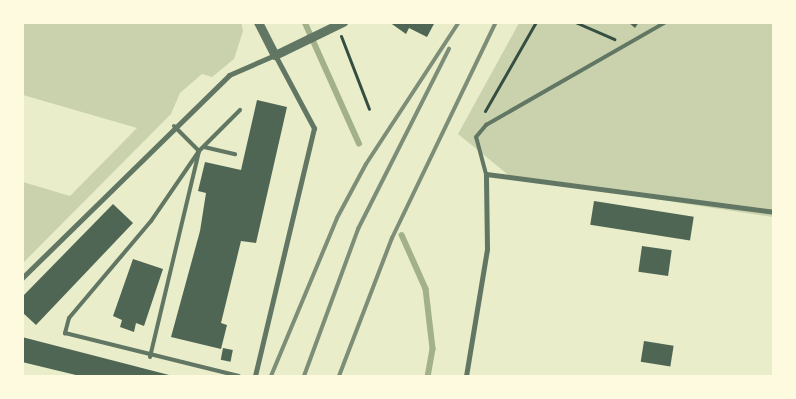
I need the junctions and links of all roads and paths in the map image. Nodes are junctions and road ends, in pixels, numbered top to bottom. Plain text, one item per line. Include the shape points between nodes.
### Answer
1 (258, 22) edge
2 (536, 22) edge
3 (575, 22) edge
4 (666, 22) edge
5 (339, 26) edge
6 (628, 45) junction
7 (275, 55) junction
8 (369, 109) dead end
9 (240, 110) dead end
10 (484, 114) dead end
11 (174, 126) junction
12 (204, 147) junction
13 (199, 150) junction
14 (235, 154) dead end
15 (486, 174) junction
16 (774, 212) edge
17 (22, 278) edge
18 (150, 357) junction
19 (239, 376) edge
20 (255, 376) edge
21 (466, 376) edge

1 - 7 street
2 - 10 path
3 - 6 path
4 - 6 lane
5 - 7 street
5 - 8 path
6 - 15 lane via 480,131 476,137
7 - 11 street via 228,75
7 - 20 street via 314,128
9 - 12 lane
11 - 13 lane
11 - 17 street
12 - 13 lane
12 - 14 lane
13 - 18 lane
13 - 18 lane via 151,221 64,325 70,337
15 - 16 street
15 - 21 street via 487,249
18 - 19 lane

